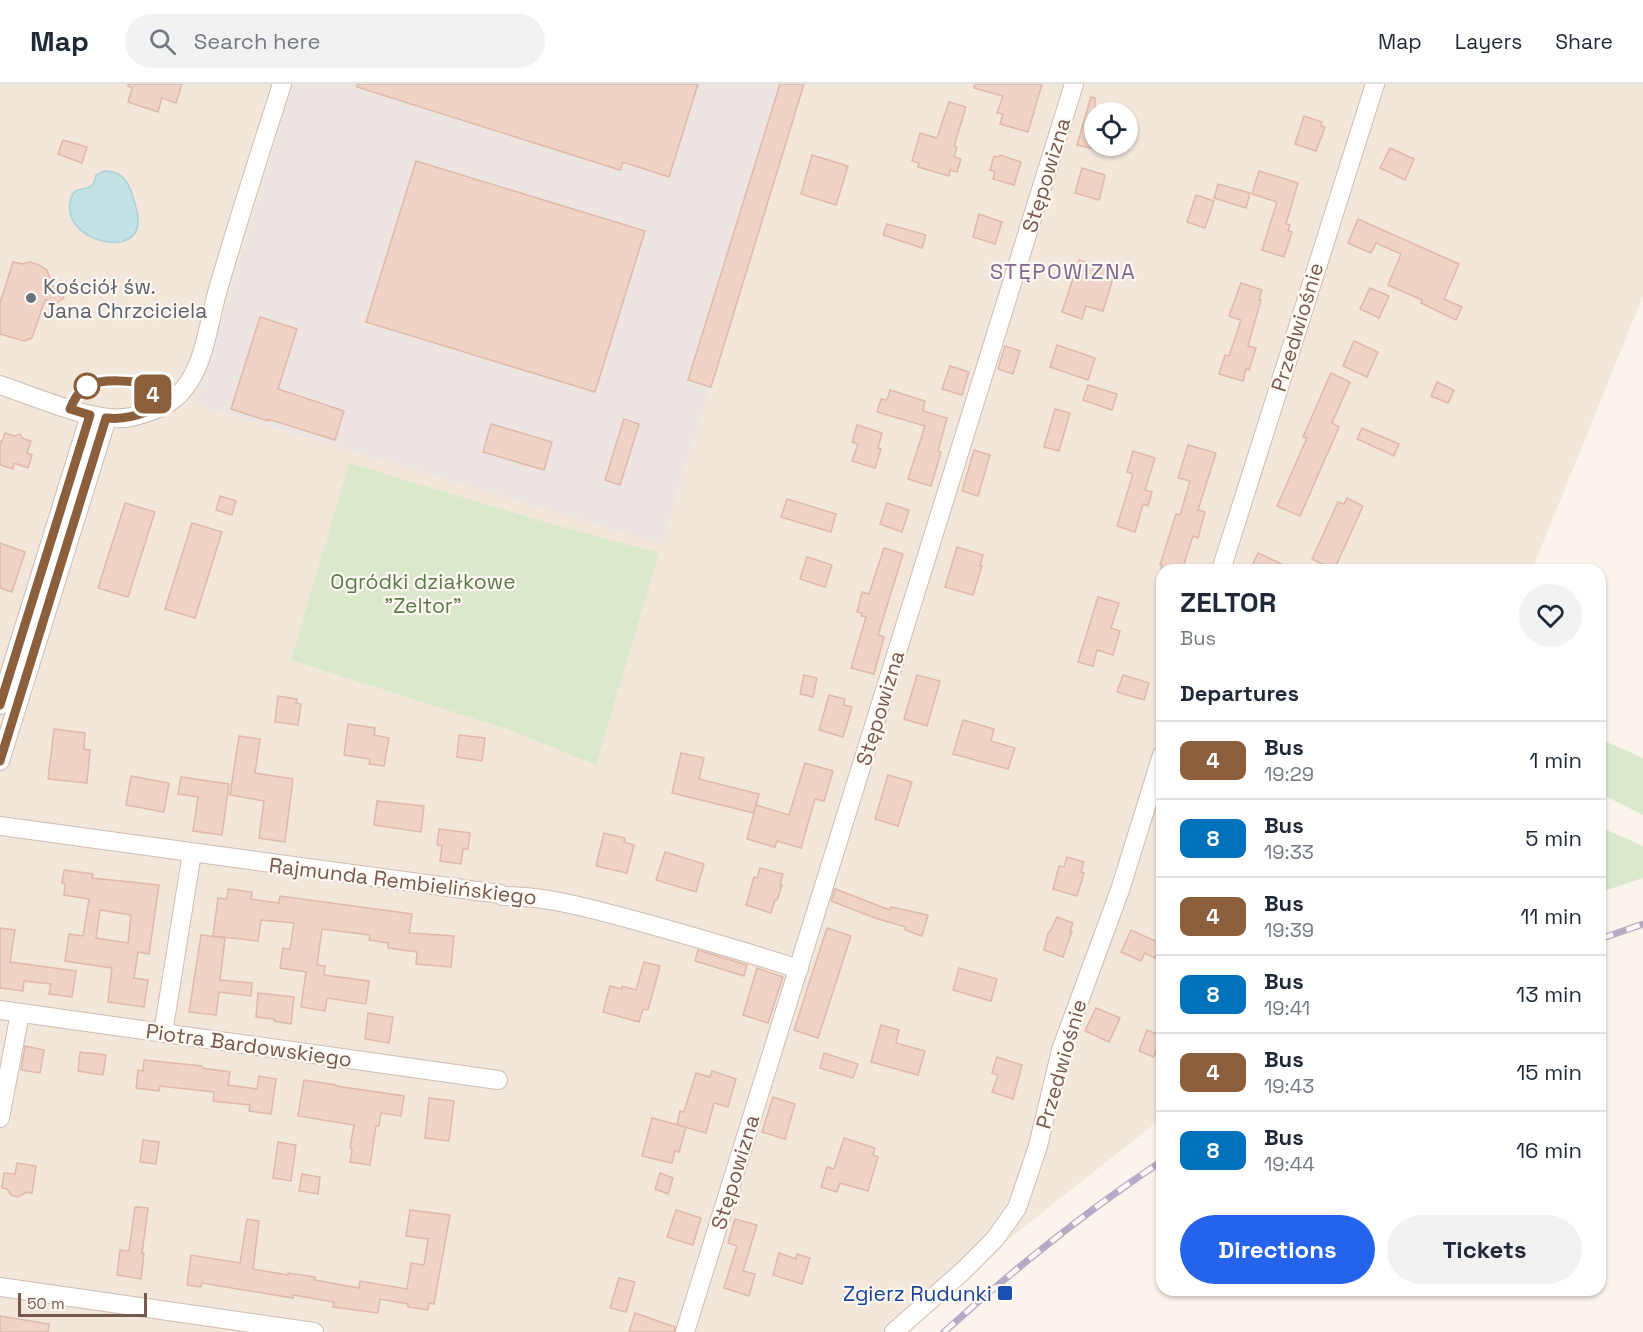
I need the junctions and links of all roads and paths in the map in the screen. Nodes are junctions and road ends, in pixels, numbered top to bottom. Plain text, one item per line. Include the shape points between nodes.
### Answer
1 (282, 84) edge
2 (1074, 84) edge
3 (1375, 84) edge
4 (0, 385) edge
5 (98, 416) junction
6 (1223, 564) edge
7 (0, 705) edge
8 (0, 762) edge
9 (1156, 774) edge
10 (0, 826) edge
11 (192, 853) junction
12 (799, 969) junction
13 (0, 1010) edge
14 (20, 1013) junction
15 (163, 1033) junction
16 (498, 1080) dead end
17 (0, 1118) edge
18 (0, 1287) edge
19 (314, 1332) edge
20 (685, 1332) edge
21 (894, 1332) edge

1 - 5 street via 193,376 182,392 155,409 117,419
2 - 12 street, Stępowizna
3 - 6 street, Przedwiośnie
4 - 5 street
5 - 7 street
5 - 8 street
9 - 21 street, Przedwiośnie via 1120,890 1061,1050 1038,1146 1017,1208 995,1239
10 - 11 street, Rajmunda Rembielińskiego
11 - 12 street, Rajmunda Rembielińskiego via 502,896 538,897 633,920
11 - 15 street
12 - 20 street, Stępowizna
13 - 14 street, Piotra Bardowskiego
14 - 15 street, Piotra Bardowskiego
14 - 17 street
15 - 16 street, Piotra Bardowskiego
18 - 19 street

